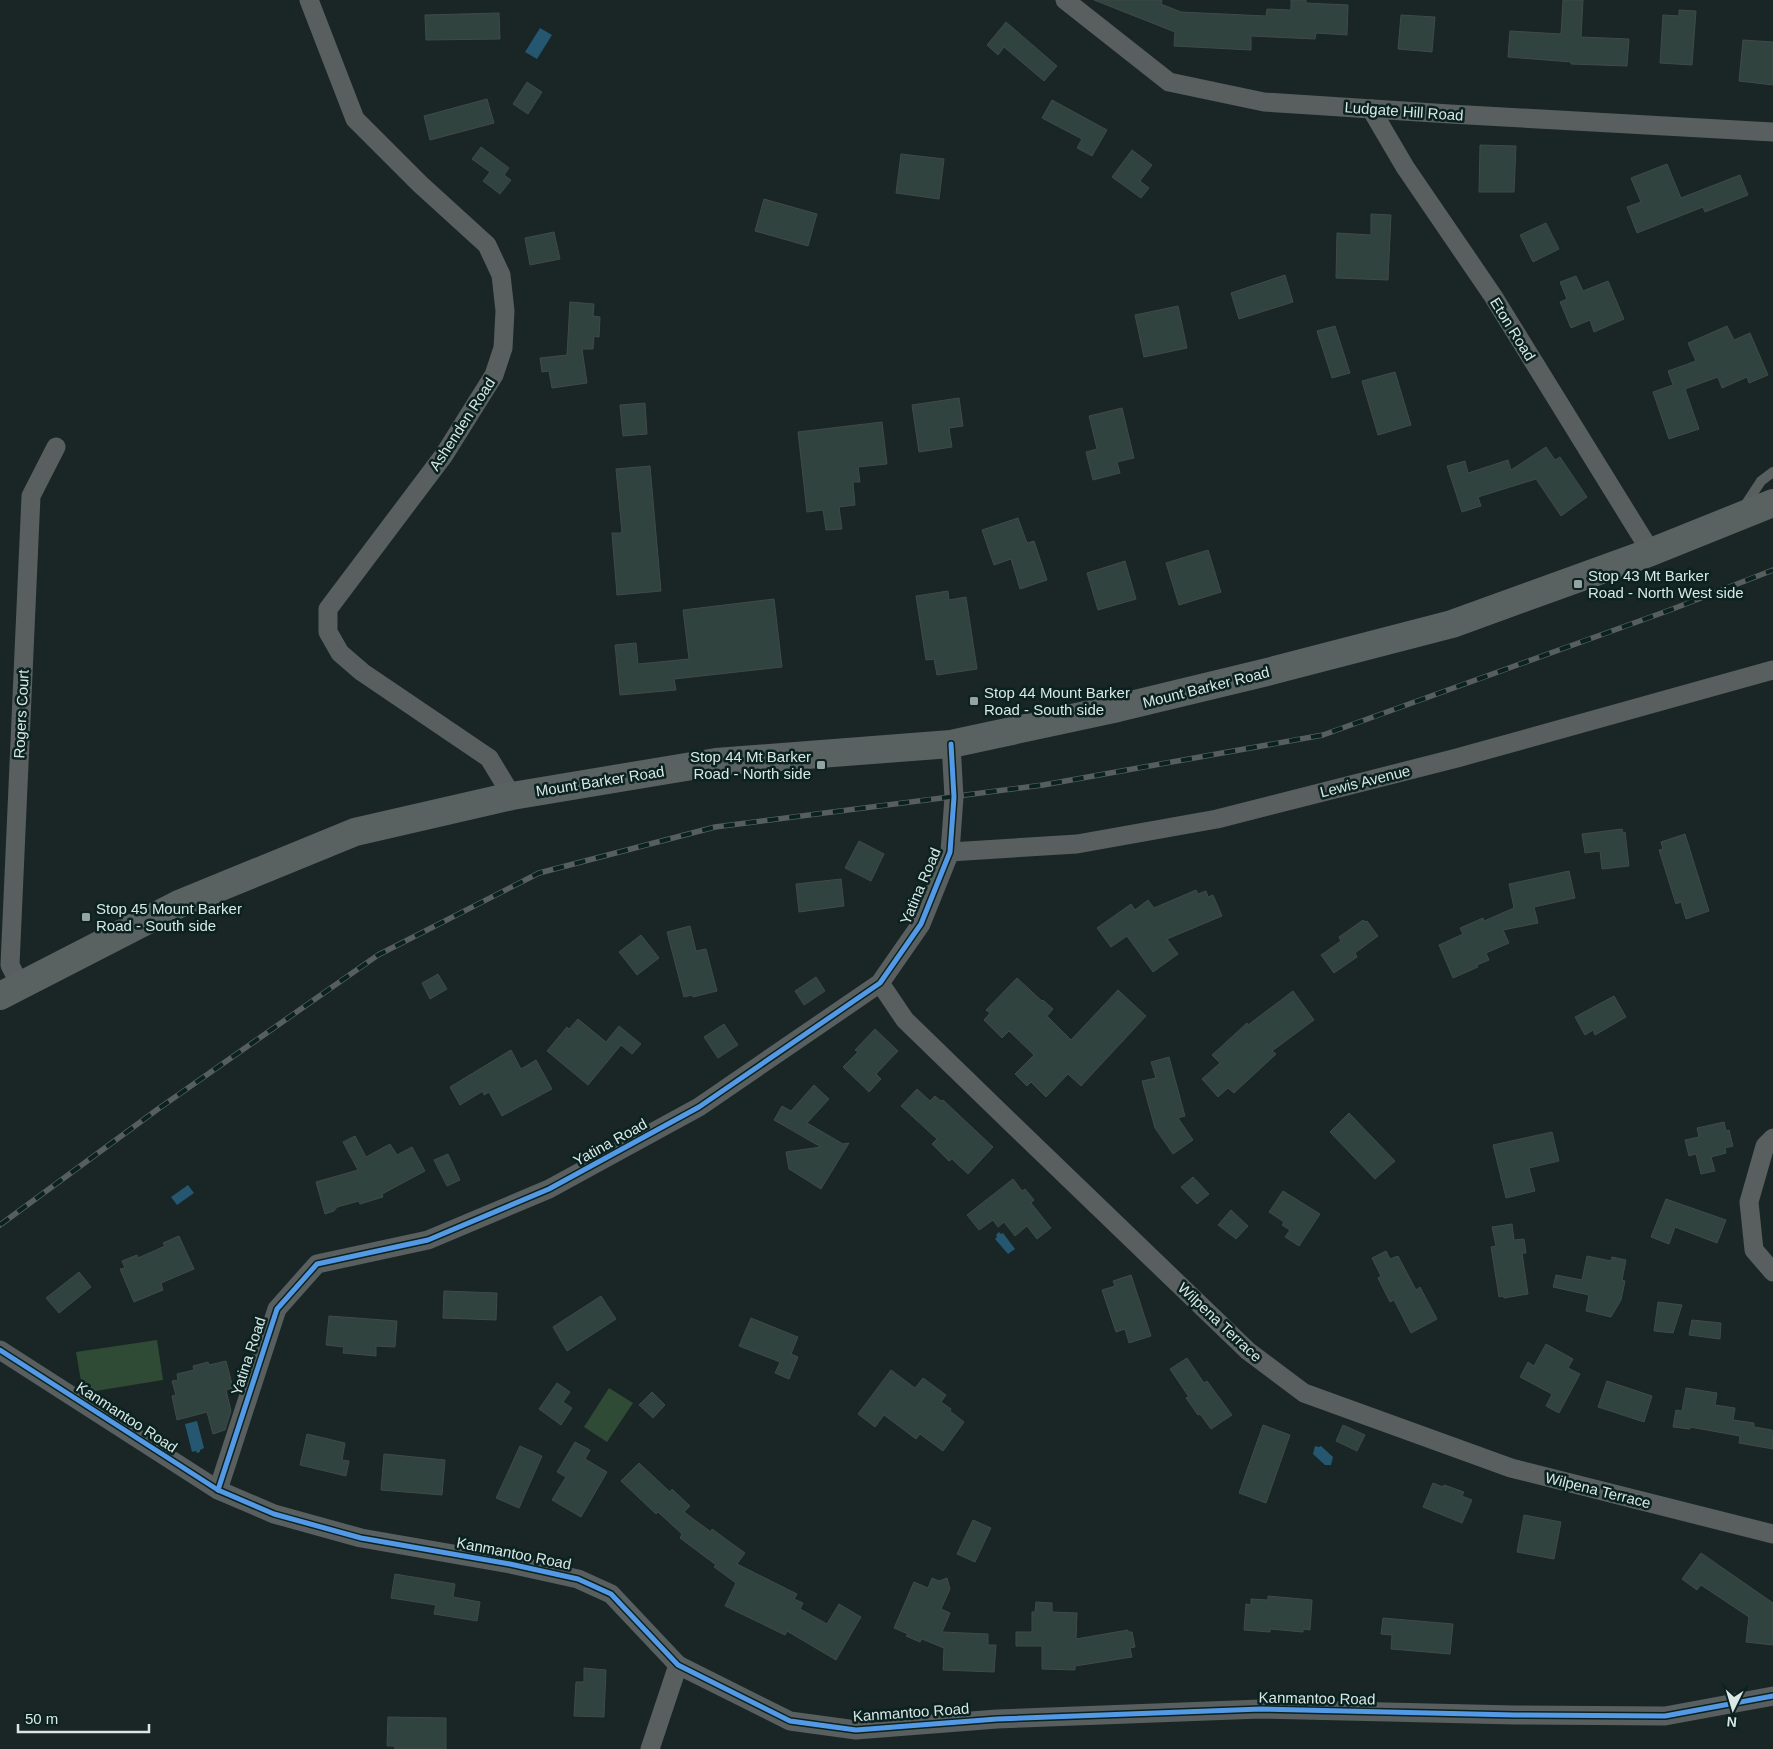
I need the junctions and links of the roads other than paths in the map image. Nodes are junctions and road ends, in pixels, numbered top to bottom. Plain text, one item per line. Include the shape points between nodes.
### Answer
1 (309, 0) edge
2 (1065, 0) edge
3 (1371, 109) junction
4 (1773, 132) edge
5 (56, 447) dead end
6 (1773, 472) edge
7 (1773, 503) edge
8 (1736, 518) junction
9 (1650, 552) junction
10 (1773, 670) edge
11 (951, 744) junction
12 (512, 796) junction
13 (950, 852) junction
14 (880, 983) junction
15 (10, 991) edge
16 (1773, 1138) edge
17 (1773, 1272) edge
18 (0, 1350) edge
19 (218, 1490) junction
20 (1773, 1534) edge
21 (678, 1665) junction
22 (1773, 1696) edge
23 (650, 1749) edge

1 - 12 street, Ashenden Road via 356,119 487,245 501,275 505,311 503,348 494,375 444,454 328,609 328,632 340,653 362,672 489,758
2 - 3 street, Ludgate Hill Road via 1169,82 1264,102
3 - 4 street, Ludgate Hill Road
3 - 9 street, Eton Road via 1493,296
5 - 15 street, Rogers Court via 31,496
6 - 8 lane via 1761,482
7 - 8 main road, Mount Barker Road
8 - 9 main road, Mount Barker Road
9 - 11 main road, Mount Barker Road via 1452,624 1262,674
10 - 13 street, Lewis Avenue via 1457,758 1217,819 1078,844
11 - 12 main road, Mount Barker Road via 716,762
11 - 13 street, Yatina Road via 954,798
12 - 15 main road, Mount Barker Road via 355,832 179,904
13 - 14 street, Yatina Road via 921,924
14 - 19 street, Yatina Road via 699,1107 549,1189 428,1240 317,1264 277,1309
14 - 20 street, Wilpena Terrace via 906,1020 1006,1118 1248,1351 1304,1393 1511,1468
16 - 17 street via 1765,1146 1749,1202 1754,1250
18 - 19 street, Kanmantoo Road
19 - 21 street, Kanmantoo Road via 274,1514 361,1538 578,1579 611,1594
21 - 22 street, Kanmantoo Road via 790,1721 856,1730 997,1719 1261,1709 1665,1716
21 - 23 street

